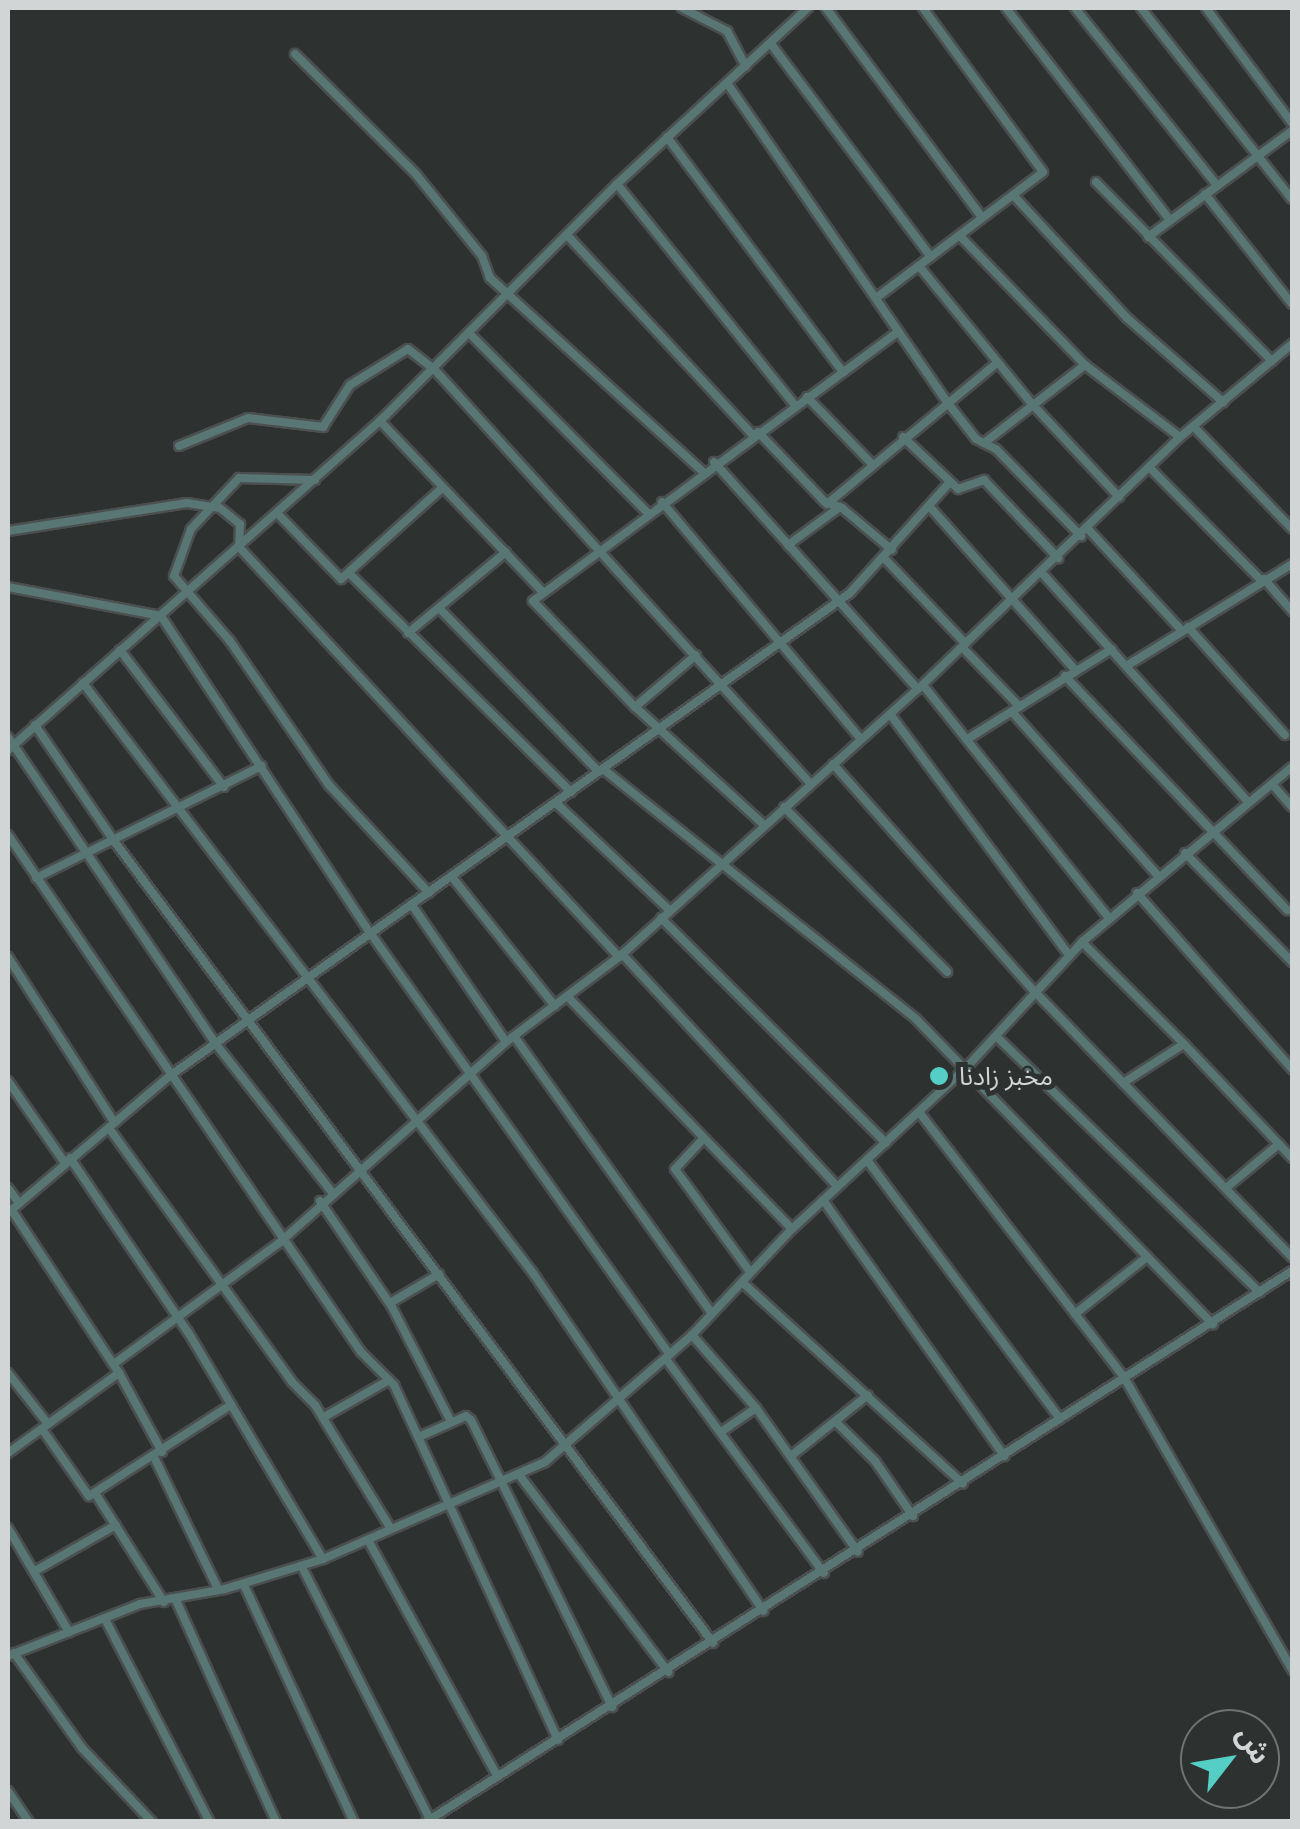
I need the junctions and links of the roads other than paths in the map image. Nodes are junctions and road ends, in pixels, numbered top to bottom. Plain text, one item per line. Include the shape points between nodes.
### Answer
1 (682, 8) edge
2 (808, 8) edge
3 (826, 8) edge
4 (923, 8) edge
5 (1006, 8) edge
6 (1075, 8) edge
7 (1141, 8) edge
8 (1206, 8) edge
9 (770, 44) junction
10 (295, 54) dead end
11 (746, 66) junction
12 (727, 83) junction
13 (1292, 123) edge
14 (1292, 131) edge
15 (667, 137) junction
16 (1257, 156) junction
17 (1096, 182) dead end
18 (616, 184) junction
19 (1218, 185) junction
20 (1205, 194) junction
21 (1014, 196) junction
22 (1292, 199) edge
23 (982, 217) junction
24 (1170, 220) junction
25 (567, 235) junction
26 (960, 236) junction
27 (1148, 237) junction
28 (931, 258) junction
29 (919, 266) junction
30 (512, 293) junction
31 (876, 298) junction
32 (1292, 304) edge
33 (898, 332) junction
34 (471, 335) junction
35 (1292, 344) edge
36 (1272, 361) junction
37 (996, 363) junction
38 (1085, 364) junction
39 (434, 370) junction
40 (843, 372) junction
41 (807, 397) junction
42 (946, 402) junction
43 (1223, 402) junction
44 (1031, 403) junction
45 (795, 405) junction
46 (380, 421) junction
47 (1194, 427) junction
48 (755, 433) junction
49 (903, 437) junction
50 (1180, 438) junction
51 (984, 442) junction
52 (179, 446) dead end
53 (714, 462) junction
54 (871, 463) junction
55 (1149, 467) junction
56 (702, 472) junction
57 (315, 480) junction
58 (950, 482) junction
59 (442, 489) junction
60 (1119, 498) junction
61 (662, 502) junction
62 (827, 504) junction
63 (840, 507) junction
64 (930, 507) junction
65 (207, 508) junction
66 (647, 512) junction
67 (278, 513) junction
68 (1292, 529) edge
69 (8, 531) edge
70 (1085, 532) junction
71 (788, 545) junction
72 (239, 548) junction
73 (892, 550) junction
74 (506, 552) junction
75 (595, 553) junction
76 (1058, 558) junction
77 (885, 559) junction
78 (1292, 564) edge
79 (349, 573) junction
80 (1042, 573) junction
81 (1263, 580) junction
82 (8, 588) edge
83 (542, 591) junction
84 (190, 592) junction
85 (1011, 603) junction
86 (836, 604) junction
87 (439, 608) junction
88 (1292, 611) edge
89 (161, 616) junction
90 (1185, 629) junction
91 (408, 633) junction
92 (781, 642) junction
93 (964, 645) junction
94 (1112, 649) junction
95 (120, 650) junction
96 (696, 655) junction
97 (1128, 665) junction
98 (1075, 670) junction
99 (1065, 676) junction
100 (83, 682) junction
101 (722, 683) junction
102 (921, 687) junction
103 (635, 707) junction
104 (1016, 710) junction
105 (890, 714) junction
106 (35, 725) junction
107 (660, 728) junction
108 (1285, 735) dead end
109 (969, 738) junction
110 (861, 740) junction
111 (9, 744) edge
112 (833, 764) junction
113 (262, 766) junction
114 (1292, 768) edge
115 (601, 771) junction
116 (810, 784) junction
117 (1272, 784) junction
118 (224, 786) junction
119 (571, 792) junction
120 (1248, 802) junction
121 (556, 803) junction
122 (784, 807) junction
123 (1292, 807) edge
124 (182, 810) junction
125 (764, 824) junction
126 (1210, 833) junction
127 (8, 835) edge
128 (506, 838) junction
129 (114, 841) junction
130 (1185, 853) junction
131 (84, 854) junction
132 (720, 862) junction
133 (1158, 876) junction
134 (452, 877) junction
135 (36, 878) junction
136 (429, 893) junction
137 (1137, 893) junction
138 (412, 905) junction
139 (669, 910) junction
140 (1287, 910) dead end
141 (661, 918) junction
142 (1109, 918) junction
143 (370, 934) junction
144 (1082, 942) junction
145 (1069, 955) junction
146 (620, 956) junction
147 (8, 957) edge
148 (1292, 962) edge
149 (947, 972) dead end
150 (309, 977) junction
151 (1035, 992) junction
152 (568, 997) junction
153 (555, 1006) junction
154 (248, 1022) junction
155 (514, 1036) junction
156 (996, 1036) junction
157 (506, 1042) junction
158 (214, 1044) junction
159 (1186, 1046) junction
160 (1292, 1069) edge
161 (965, 1070) junction
162 (171, 1075) junction
163 (470, 1076) junction
164 (8, 1081) edge
165 (1123, 1083) junction
166 (919, 1112) junction
167 (417, 1120) junction
168 (112, 1125) junction
169 (703, 1140) junction
170 (886, 1143) junction
171 (1279, 1144) junction
172 (1292, 1158) edge
173 (68, 1160) junction
174 (867, 1160) junction
175 (361, 1167) junction
176 (837, 1186) junction
177 (8, 1188) edge
178 (1226, 1188) junction
179 (332, 1192) junction
180 (823, 1200) junction
181 (320, 1202) junction
182 (12, 1208) edge
183 (792, 1229) junction
184 (285, 1235) junction
185 (1147, 1256) junction
186 (1292, 1256) edge
187 (750, 1272) junction
188 (1292, 1272) edge
189 (438, 1274) junction
190 (742, 1282) junction
191 (224, 1285) junction
192 (1260, 1292) junction
193 (390, 1303) junction
194 (712, 1314) junction
195 (1075, 1314) junction
196 (178, 1317) junction
197 (1214, 1324) junction
198 (692, 1335) junction
199 (668, 1357) junction
200 (115, 1363) junction
201 (8, 1373) edge
202 (119, 1373) junction
203 (1124, 1379) junction
204 (388, 1380) junction
205 (868, 1395) junction
206 (616, 1398) junction
207 (231, 1405) junction
208 (756, 1408) junction
209 (324, 1418) junction
210 (1060, 1420) junction
211 (451, 1422) junction
212 (837, 1423) junction
213 (45, 1427) junction
214 (721, 1432) junction
215 (421, 1436) junction
216 (564, 1444) junction
217 (8, 1454) edge
218 (158, 1454) junction
219 (791, 1456) junction
220 (1004, 1456) junction
221 (520, 1476) junction
222 (502, 1484) junction
223 (964, 1484) junction
224 (95, 1493) junction
225 (448, 1505) junction
226 (912, 1516) junction
227 (116, 1526) junction
228 (8, 1528) edge
229 (391, 1528) junction
230 (368, 1540) junction
231 (858, 1552) junction
232 (323, 1560) junction
233 (302, 1567) junction
234 (36, 1572) junction
235 (824, 1573) junction
236 (244, 1585) junction
237 (218, 1589) junction
238 (175, 1598) junction
239 (164, 1602) junction
240 (764, 1611) junction
241 (105, 1619) junction
242 (69, 1632) junction
243 (714, 1643) junction
244 (11, 1655) edge
245 (1292, 1670) edge
246 (668, 1672) junction
247 (612, 1708) junction
248 (558, 1740) junction
249 (498, 1776) junction
250 (8, 1790) edge
251 (428, 1820) edge
252 (29, 1822) edge
253 (152, 1822) edge
254 (210, 1822) edge
255 (276, 1822) edge
256 (354, 1822) edge

1 - 11 street via 727,31
2 - 9 street
3 - 23 street
4 - 21 street via 1042,169
5 - 24 street
6 - 19 street
7 - 16 street
8 - 13 street
9 - 11 street
9 - 28 street
10 - 30 street via 415,173 482,256 490,278
11 - 12 street
12 - 15 street
12 - 31 street
14 - 16 street
15 - 18 street
15 - 40 street
16 - 19 street
16 - 22 street
17 - 27 street
18 - 25 street
18 - 45 street
19 - 20 street
20 - 24 street
20 - 32 street
21 - 23 street
21 - 43 street via 1127,318
23 - 26 street
24 - 27 street
25 - 30 street
25 - 48 street
26 - 28 street
26 - 38 street
27 - 36 street
28 - 29 street
29 - 31 street
29 - 37 street
30 - 34 street
30 - 56 street
31 - 33 street
33 - 40 street
33 - 42 street
34 - 39 street
34 - 66 street
35 - 36 street
36 - 43 street
37 - 42 street
37 - 44 street
38 - 44 street
38 - 50 street
39 - 46 street
39 - 52 street via 408,349 350,384 324,427 248,418
39 - 75 street
40 - 41 street
41 - 45 street
41 - 54 street
42 - 49 street
42 - 51 street
43 - 47 street
44 - 51 street
44 - 60 street
45 - 48 street
46 - 57 street
46 - 59 street
47 - 50 street
47 - 68 street
48 - 53 street
48 - 62 street
49 - 54 street
49 - 58 street
50 - 55 street
51 - 70 street
53 - 56 street
53 - 71 street
54 - 62 street
55 - 60 street
55 - 81 street
56 - 61 street
57 - 65 street via 239,478
57 - 67 street
58 - 64 street
58 - 76 street via 958,489 982,478
59 - 74 street
59 - 79 street
60 - 70 street
61 - 66 street
61 - 92 street
62 - 63 street
63 - 71 street
63 - 73 street
64 - 73 street
64 - 85 street
65 - 69 street via 187,502
65 - 72 street via 220,508 240,524
65 - 84 street via 190,529 174,576
66 - 75 street
67 - 72 street
67 - 79 street via 341,579
70 - 76 street
70 - 90 street
71 - 86 street
72 - 84 street
72 - 128 street
73 - 77 street
74 - 83 street
74 - 87 street
75 - 83 street
75 - 96 street
76 - 80 street
77 - 86 street
77 - 93 street
78 - 81 street
79 - 91 street
80 - 85 street
80 - 94 street
81 - 88 street
81 - 90 street
82 - 89 street
83 - 103 street via 535,604
84 - 89 street
84 - 136 street via 329,786
85 - 93 street
85 - 98 street
86 - 92 street
86 - 102 street
87 - 91 street
87 - 115 street
89 - 95 street
89 - 113 street
90 - 97 street
90 - 108 street
91 - 119 street
92 - 101 street
92 - 110 street
93 - 102 street
93 - 104 street
94 - 97 street
94 - 98 street
95 - 100 street
95 - 118 street
96 - 101 street
96 - 103 street
97 - 120 street
98 - 99 street
99 - 104 street
99 - 126 street
100 - 106 street
100 - 124 street
101 - 107 street
101 - 116 street
102 - 105 street
102 - 109 street
103 - 107 street
104 - 109 street
104 - 133 street
105 - 110 street
105 - 145 street
106 - 111 street
106 - 129 street
107 - 115 street
107 - 125 street
109 - 142 street
110 - 112 street
111 - 131 street
112 - 116 street
112 - 151 street
113 - 118 street
113 - 143 street
114 - 117 street
115 - 119 street
115 - 132 street
116 - 122 street
117 - 120 street
117 - 123 street
118 - 124 street
119 - 121 street
120 - 126 street
121 - 128 street
121 - 139 street
122 - 125 street
122 - 149 street
124 - 129 street
124 - 150 street
125 - 132 street
126 - 130 street
126 - 140 street
127 - 135 street
128 - 134 street
128 - 146 street
129 - 131 street
129 - 154 street
130 - 133 street
130 - 148 street
131 - 135 street
131 - 158 street
132 - 139 street
132 - 161 street via 916,1020
133 - 137 street
134 - 136 street
134 - 153 street
135 - 162 street
136 - 138 street
137 - 142 street
137 - 160 street
138 - 143 street
138 - 157 street
139 - 141 street
141 - 146 street
141 - 170 street
142 - 144 street
143 - 150 street
143 - 163 street
144 - 145 street
144 - 159 street
145 - 151 street
146 - 152 street
146 - 176 street
147 - 168 street
150 - 154 street
150 - 167 street
151 - 156 street
151 - 165 street
152 - 153 street
152 - 169 street
153 - 155 street
154 - 158 street
154 - 175 street
155 - 157 street
155 - 194 street
156 - 161 street
156 - 192 street
157 - 163 street
158 - 162 street
158 - 179 street
159 - 165 street
159 - 171 street
161 - 166 street
161 - 185 street
162 - 168 street
162 - 184 street
163 - 167 street
163 - 199 street
164 - 173 street
165 - 178 street
166 - 170 street
166 - 195 street
167 - 175 street
167 - 206 street via 534,1274
168 - 173 street
168 - 191 street
169 - 183 street
169 - 187 street via 676,1169
170 - 174 street
171 - 172 street
171 - 178 street
173 - 182 street
173 - 196 street
174 - 176 street
174 - 210 street
175 - 179 street
175 - 189 street
176 - 180 street
177 - 182 street
178 - 186 street
179 - 181 street
180 - 183 street
180 - 220 street
181 - 184 street
181 - 193 street
182 - 200 street
183 - 187 street
184 - 191 street
184 - 204 street via 360,1352
185 - 195 street
185 - 197 street
187 - 190 street
188 - 192 street
189 - 193 street
189 - 216 street
190 - 194 street
190 - 205 street
191 - 196 street
191 - 209 street
192 - 197 street
193 - 211 street
194 - 198 street
195 - 203 street
196 - 200 street
196 - 207 street
197 - 203 street
198 - 199 street
198 - 208 street
199 - 206 street
199 - 214 street
200 - 202 street
201 - 213 street
202 - 213 street
202 - 218 street
203 - 210 street
203 - 245 street
204 - 209 street
204 - 215 street
205 - 212 street
205 - 223 street
206 - 216 street
206 - 240 street
207 - 218 street
207 - 232 street
208 - 214 street
208 - 219 street
209 - 229 street
210 - 220 street
211 - 215 street
211 - 222 street via 469,1417
212 - 219 street
212 - 226 street via 875,1461
213 - 217 street
213 - 224 street via 87,1496
214 - 235 street
215 - 225 street
216 - 221 street
216 - 243 street
218 - 224 street
218 - 237 street
219 - 231 street
220 - 223 street
221 - 222 street
221 - 246 street
222 - 225 street
222 - 247 street
223 - 226 street
224 - 227 street
225 - 229 street
225 - 248 street
226 - 231 street
227 - 234 street
227 - 239 street
228 - 234 street
229 - 230 street
230 - 232 street
230 - 249 street
231 - 235 street
232 - 233 street
233 - 236 street
233 - 251 street
234 - 242 street
235 - 240 street
236 - 237 street
236 - 256 street
237 - 238 street
238 - 239 street
238 - 255 street
239 - 241 street
240 - 243 street
241 - 242 street
241 - 254 street
242 - 244 street
243 - 246 street
244 - 253 street via 82,1748
246 - 247 street
247 - 248 street
248 - 249 street
249 - 251 street
250 - 252 street

